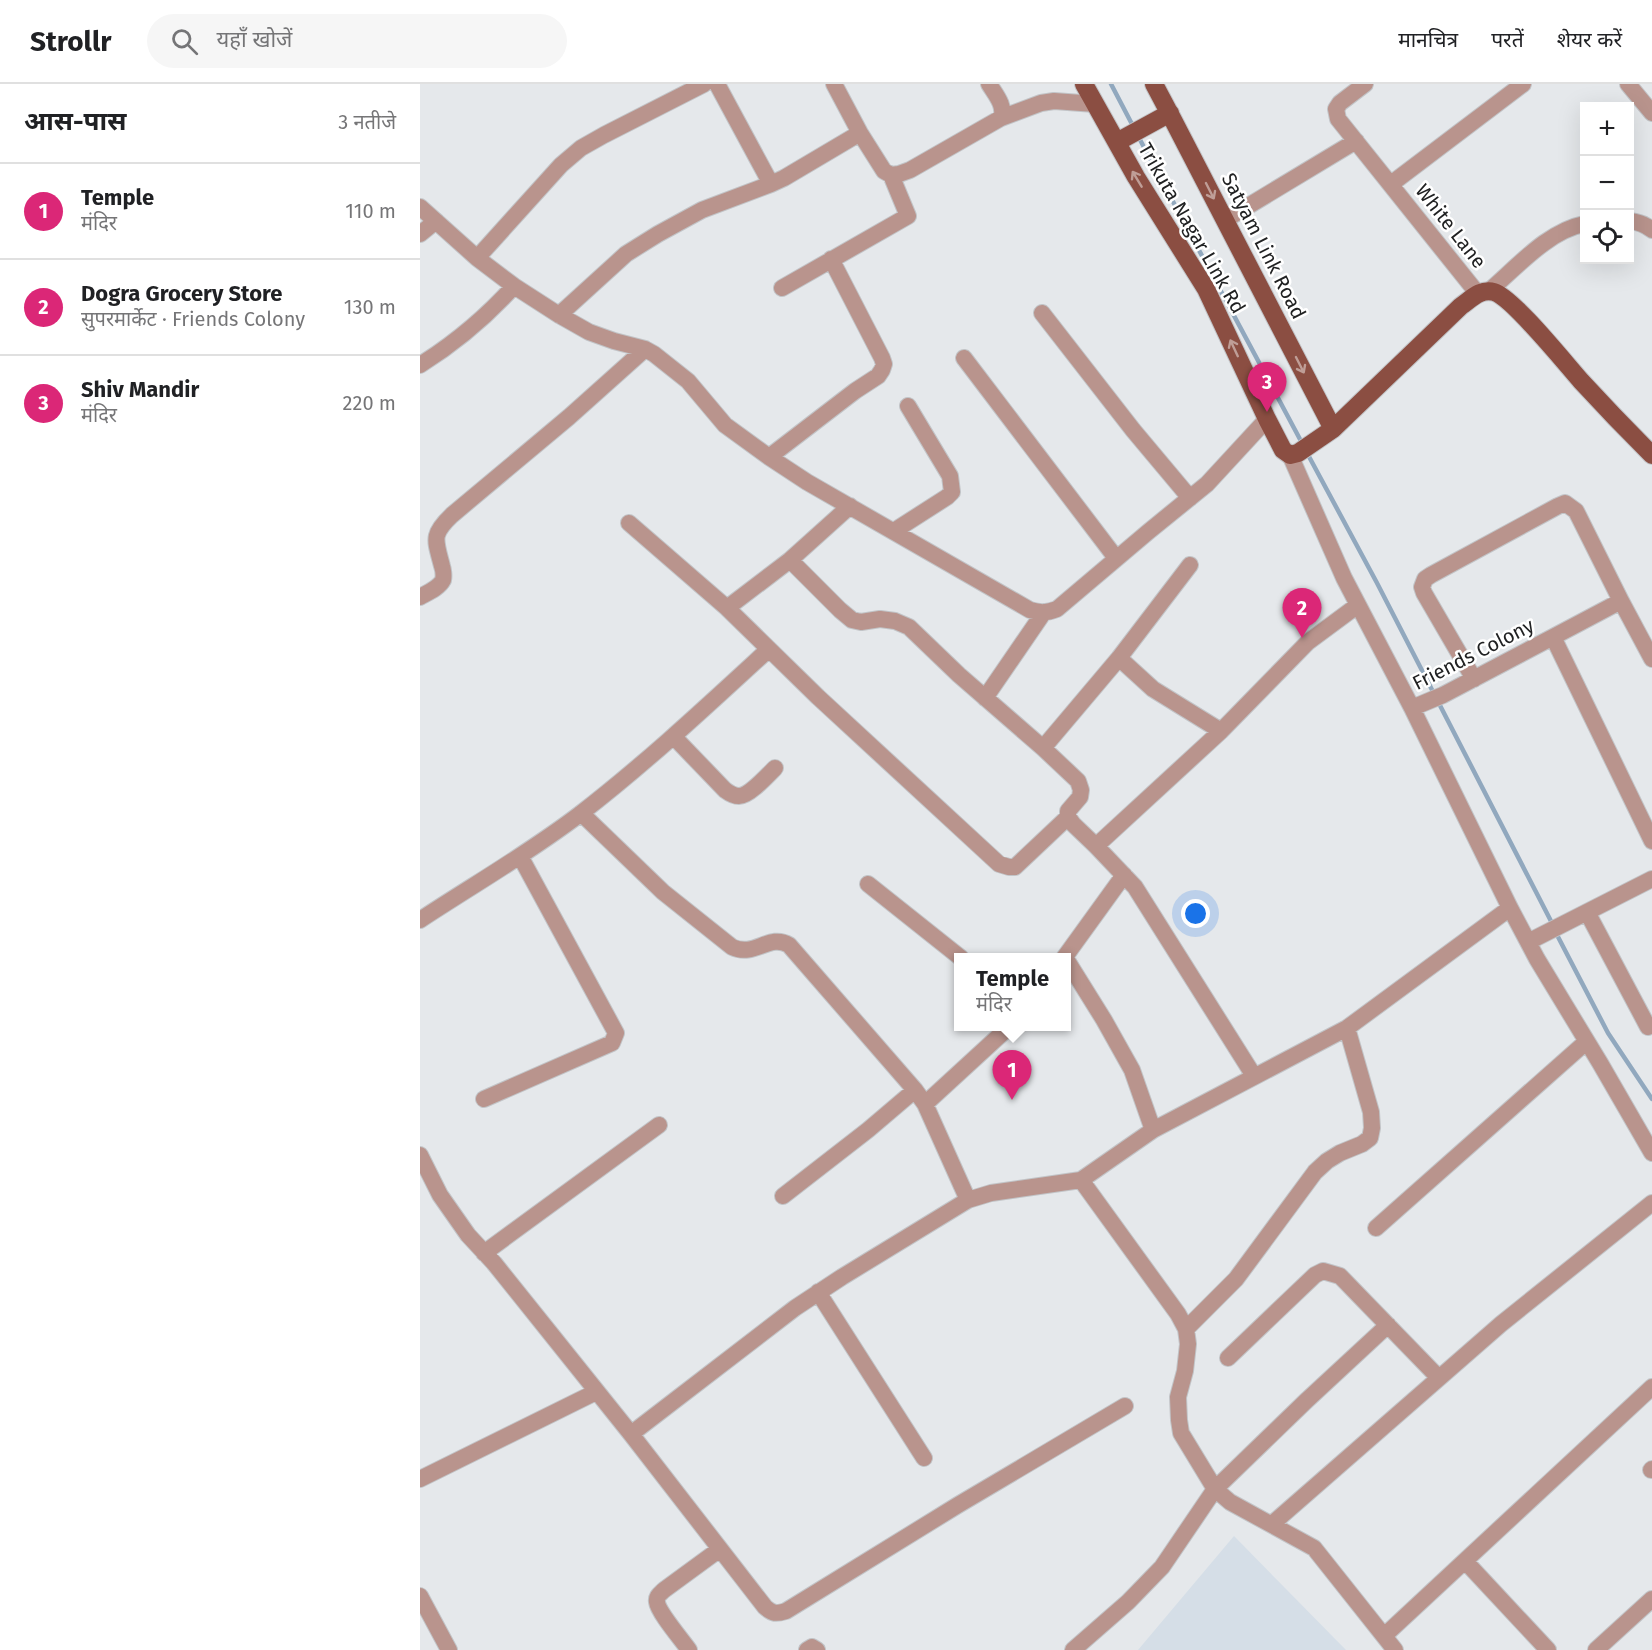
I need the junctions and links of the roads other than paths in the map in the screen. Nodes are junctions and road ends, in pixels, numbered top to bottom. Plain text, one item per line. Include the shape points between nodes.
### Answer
1 (704, 84) edge
2 (717, 84) edge
3 (834, 84) edge
4 (989, 84) edge
5 (1084, 84) edge
6 (1154, 84) edge
7 (1365, 84) edge
8 (1523, 84) edge
9 (1628, 84) edge
10 (1095, 104) junction
11 (1652, 113) edge
12 (1164, 117) junction
13 (1001, 118) junction
14 (860, 133) junction
15 (1123, 139) junction
16 (1356, 141) junction
17 (891, 175) junction
18 (771, 184) junction
19 (1391, 184) junction
20 (420, 207) edge
21 (1225, 220) junction
22 (436, 221) junction
23 (1634, 222) edge
24 (1580, 225) edge
25 (1652, 230) edge
26 (420, 234) edge
27 (477, 258) junction
28 (831, 259) junction
29 (514, 286) junction
30 (782, 288) dead end
31 (1484, 293) junction
32 (1042, 313) dead end
33 (559, 315) junction
34 (645, 349) junction
35 (964, 358) dead end
36 (420, 365) edge
37 (908, 405) dead end
38 (1267, 418) junction
39 (1327, 433) junction
40 (1294, 454) junction
41 (1652, 455) edge
42 (769, 457) junction
43 (1190, 498) junction
44 (850, 506) junction
45 (629, 523) dead end
46 (894, 531) junction
47 (1116, 558) junction
48 (790, 560) junction
49 (1191, 565) dead end
50 (420, 597) edge
51 (1621, 601) junction
52 (1358, 606) junction
53 (727, 608) junction
54 (1044, 612) junction
55 (1552, 637) junction
56 (769, 649) junction
57 (1119, 658) junction
58 (1652, 659) edge
59 (1474, 678) junction
60 (985, 698) junction
61 (1412, 708) junction
62 (1221, 731) junction
63 (674, 737) junction
64 (1043, 748) junction
65 (776, 768) dead end
66 (580, 813) junction
67 (1068, 817) junction
68 (1652, 841) edge
69 (1096, 846) junction
70 (520, 856) junction
71 (1124, 875) junction
72 (1652, 879) edge
73 (868, 884) dead end
74 (1510, 908) junction
75 (1587, 912) junction
76 (420, 920) edge
77 (1528, 942) junction
78 (956, 953) edge
79 (1069, 953) edge
80 (1071, 968) edge
81 (1648, 1026) dead end
82 (1347, 1028) junction
83 (1006, 1031) edge
84 (1586, 1042) junction
85 (1254, 1076) junction
86 (915, 1090) junction
87 (484, 1099) dead end
88 (925, 1104) junction
89 (659, 1125) dead end
90 (1153, 1130) junction
91 (1652, 1153) edge
92 (420, 1155) edge
93 (1081, 1180) junction
94 (783, 1196) dead end
95 (968, 1200) junction
96 (1652, 1203) edge
97 (1376, 1228) dead end
98 (484, 1253) junction
99 (818, 1292) junction
100 (1388, 1326) junction
101 (1186, 1329) junction
102 (1228, 1358) dead end
103 (1439, 1378) junction
104 (1652, 1387) edge
105 (596, 1392) junction
106 (1125, 1406) dead end
107 (631, 1434) junction
108 (924, 1458) dead end
109 (420, 1479) edge
110 (1215, 1489) junction
111 (1272, 1524) junction
112 (720, 1549) junction
113 (1465, 1561) junction
114 (420, 1596) edge
115 (1652, 1599) edge
116 (1384, 1636) junction
117 (449, 1650) edge
118 (689, 1650) edge
119 (807, 1650) edge
120 (817, 1650) edge
121 (1073, 1650) edge
122 (1395, 1650) edge
123 (1548, 1650) edge
124 (1596, 1650) edge

1 - 27 street via 581,148
2 - 18 street
3 - 14 street
4 - 13 street via 1002,106
5 - 10 main road, Trikuta Nagar Link Rd
6 - 12 main road, Satyam Link Road
7 - 16 street, White Lane via 1336,109 1338,119
8 - 19 street, White Lane
9 - 11 street
10 - 13 street via 1054,101
10 - 15 main road, Trikuta Nagar Link Rd
12 - 15 main road
12 -> 21 main road, Satyam Link Road
13 - 17 street via 910,170
14 - 17 street via 884,171
14 - 18 street
38 -> 15 main road, Trikuta Nagar Link Rd via 1206,289 1136,177
16 - 19 street, White Lane
16 - 21 street
17 - 28 street via 908,216
18 - 33 street via 702,210 658,234 626,254
19 - 31 street, White Lane
20 - 22 street
21 -> 39 main road, Satyam Link Road
22 - 26 street
22 - 27 street
23 - 25 street
24 - 31 street via 1549,238
27 - 29 street
28 - 30 street
28 - 42 street via 884,364 878,376
29 - 33 street
29 - 36 street via 496,306
31 - 39 main road via 1454,313
31 - 41 main road via 1502,296
32 - 43 street
33 - 34 street via 589,332
34 - 42 street via 688,381 725,425
34 - 50 street via 439,527 436,542 443,579
35 - 47 street
37 - 46 street via 950,476 952,492
38 - 40 main road, Trikuta Nagar Link Rd via 1283,450
38 - 43 street
39 - 40 main road
40 - 52 street
42 - 44 street
43 - 47 street
44 - 46 street
44 - 48 street
45 - 53 street
46 - 54 street via 1030,610
47 - 54 street via 1057,609
48 - 53 street
48 - 60 street via 852,620 895,621 909,627
49 - 57 street
51 - 55 street, Friends Colony
51 - 58 street
51 - 59 street via 1576,511 1565,503 1558,506 1425,579 1424,593
52 - 61 street
52 - 62 street via 1308,642
53 - 56 street
54 - 60 street
55 - 59 street, Friends Colony
55 - 68 street, Friends Colony
56 - 63 street
56 - 67 street via 999,864 1014,867
57 - 62 street via 1153,689
57 - 64 street
59 - 61 street, Friends Colony
60 - 64 street
61 - 74 street
62 - 69 street
63 - 65 street via 732,795 746,795
63 - 66 street
64 - 67 street via 1078,781 1080,797
66 - 70 street
66 - 86 street via 663,892 732,947 748,951 779,941 789,945
67 - 69 street
69 - 71 street
70 - 76 street
70 - 87 street via 616,1034 612,1043
71 - 79 street
71 - 85 street
72 - 75 street
73 - 78 street
74 - 77 street
74 - 82 street
75 - 77 street
75 - 81 street
77 - 84 street
80 - 90 street via 1132,1070
82 - 85 street
82 - 101 street via 1371,1112 1370,1138 1327,1161 1315,1172 1236,1279
83 - 88 street
84 - 91 street
84 - 97 street
85 - 90 street
86 - 88 street
86 - 94 street
88 - 95 street
89 - 98 street
90 - 93 street
92 - 98 street via 440,1195
93 - 95 street
93 - 101 street
95 - 99 street
96 - 103 street
98 - 105 street
99 - 107 street
99 - 108 street
100 - 102 street via 1340,1276 1323,1270
100 - 103 street
100 - 110 street
101 - 110 street via 1185,1371 1178,1397 1181,1433
103 - 111 street
104 - 113 street
105 - 107 street
105 - 109 street
106 - 112 street via 786,1611 771,1613
107 - 112 street
110 - 111 street via 1230,1502
110 - 121 street via 1162,1567
111 - 116 street via 1314,1548
112 - 118 street via 658,1596 660,1611
113 - 116 street
113 - 123 street
114 - 117 street
115 - 124 street
116 - 122 street
119 - 120 street

